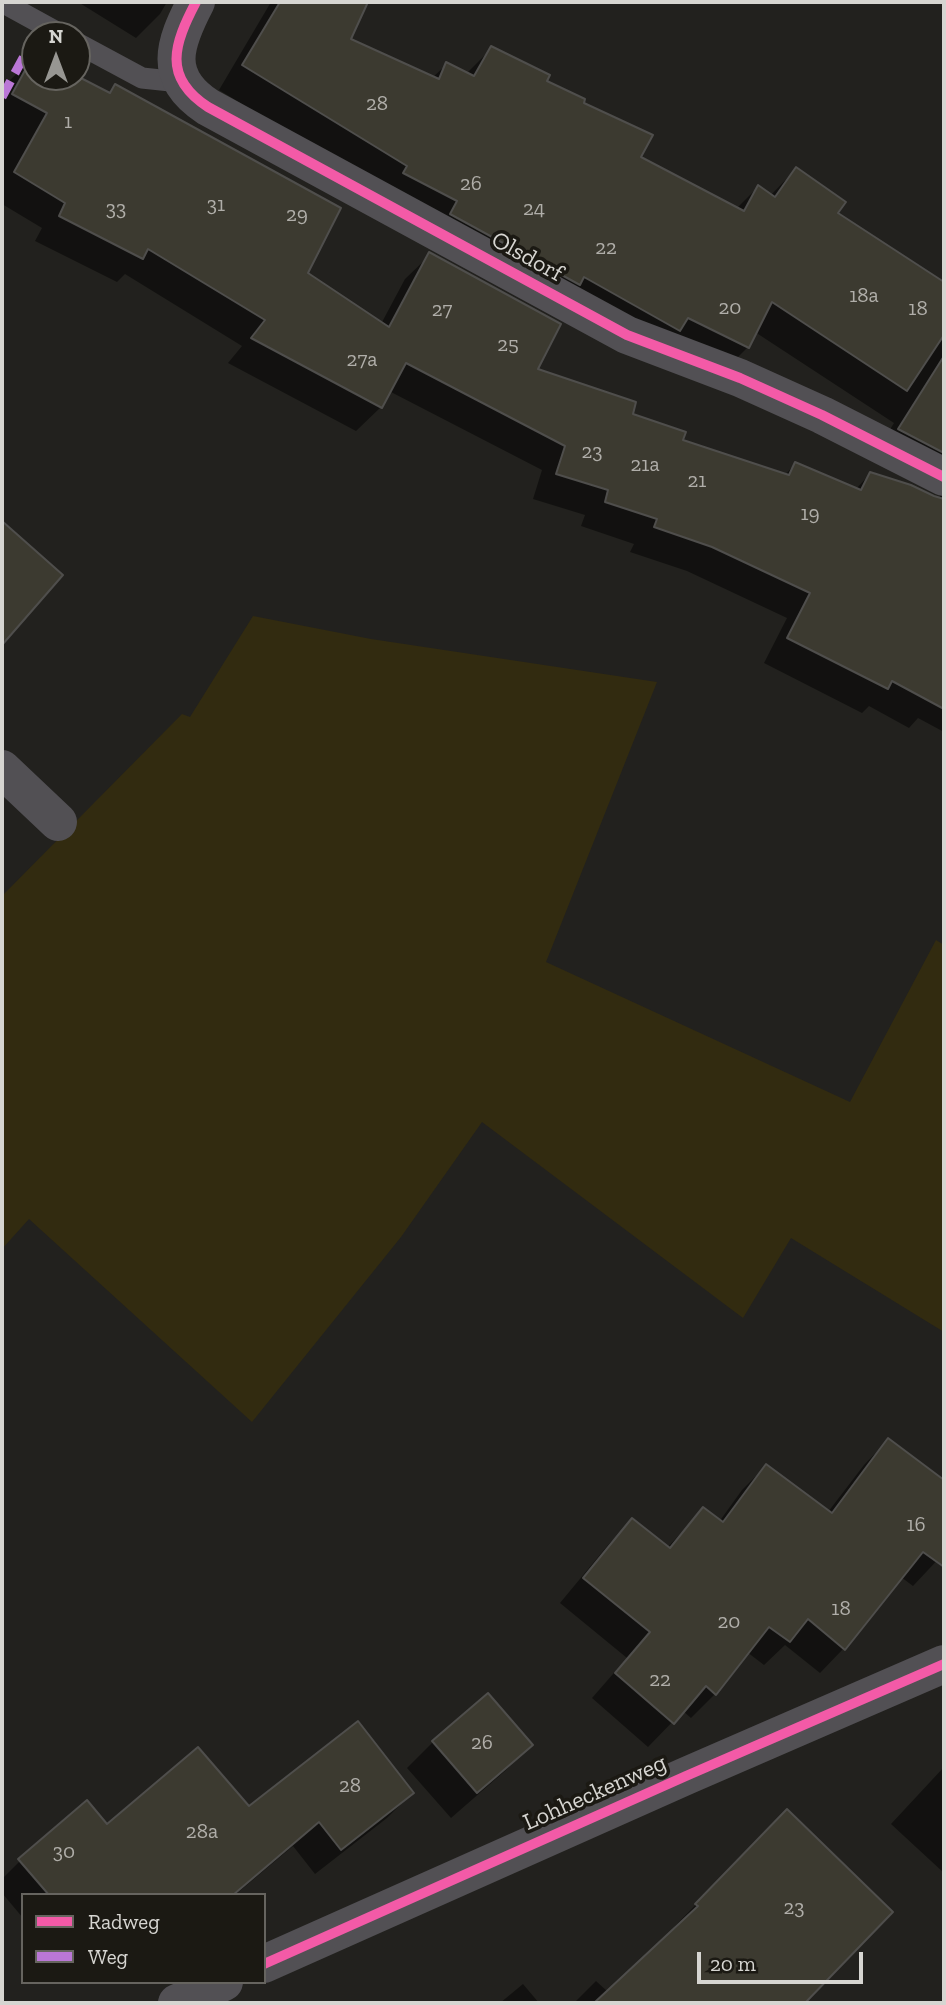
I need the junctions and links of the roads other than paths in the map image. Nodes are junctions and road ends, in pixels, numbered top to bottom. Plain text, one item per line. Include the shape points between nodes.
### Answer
1 (2, 2) edge
2 (196, 2) edge
3 (37, 21) edge
4 (91, 51) edge
5 (180, 82) junction
6 (944, 477) edge
7 (2, 769) edge
8 (58, 822) dead end
9 (944, 1664) edge
10 (266, 1963) edge
11 (220, 1984) edge
12 (177, 2003) edge

1 - 3 lane
2 - 5 street via 179,44 176,65
4 - 5 lane via 142,78
5 - 6 street, Olsdorf via 208,107 627,335 764,389
7 - 8 street
9 - 10 street, Lohheckenweg
11 - 12 street

